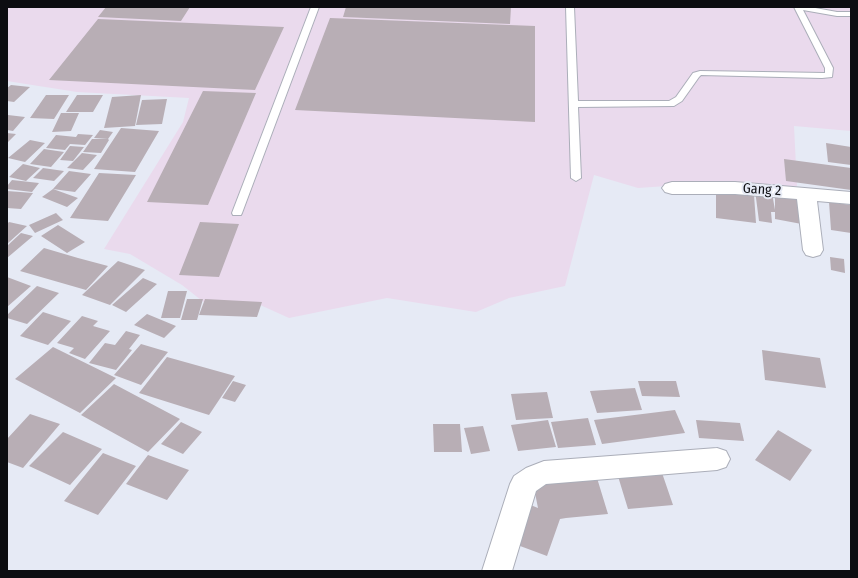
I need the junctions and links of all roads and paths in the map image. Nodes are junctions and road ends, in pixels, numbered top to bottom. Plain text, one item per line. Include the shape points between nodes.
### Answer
1 (315, 7) edge
2 (570, 7) edge
3 (798, 7) edge
4 (851, 14) edge
5 (573, 104) junction
6 (576, 178) dead end
7 (672, 188) dead end
8 (806, 194) junction
9 (851, 198) edge
10 (237, 213) dead end
11 (813, 250) dead end
12 (717, 459) dead end
13 (497, 571) edge

1 - 10 lane
2 - 5 lane
3 - 4 lane
3 - 5 lane via 829,68 829,75 700,73 679,99 670,104
5 - 6 lane
7 - 8 street, Gang 2 via 735,188
8 - 9 street, Gang 2
8 - 11 street
12 - 13 street via 544,472 536,476 524,484

